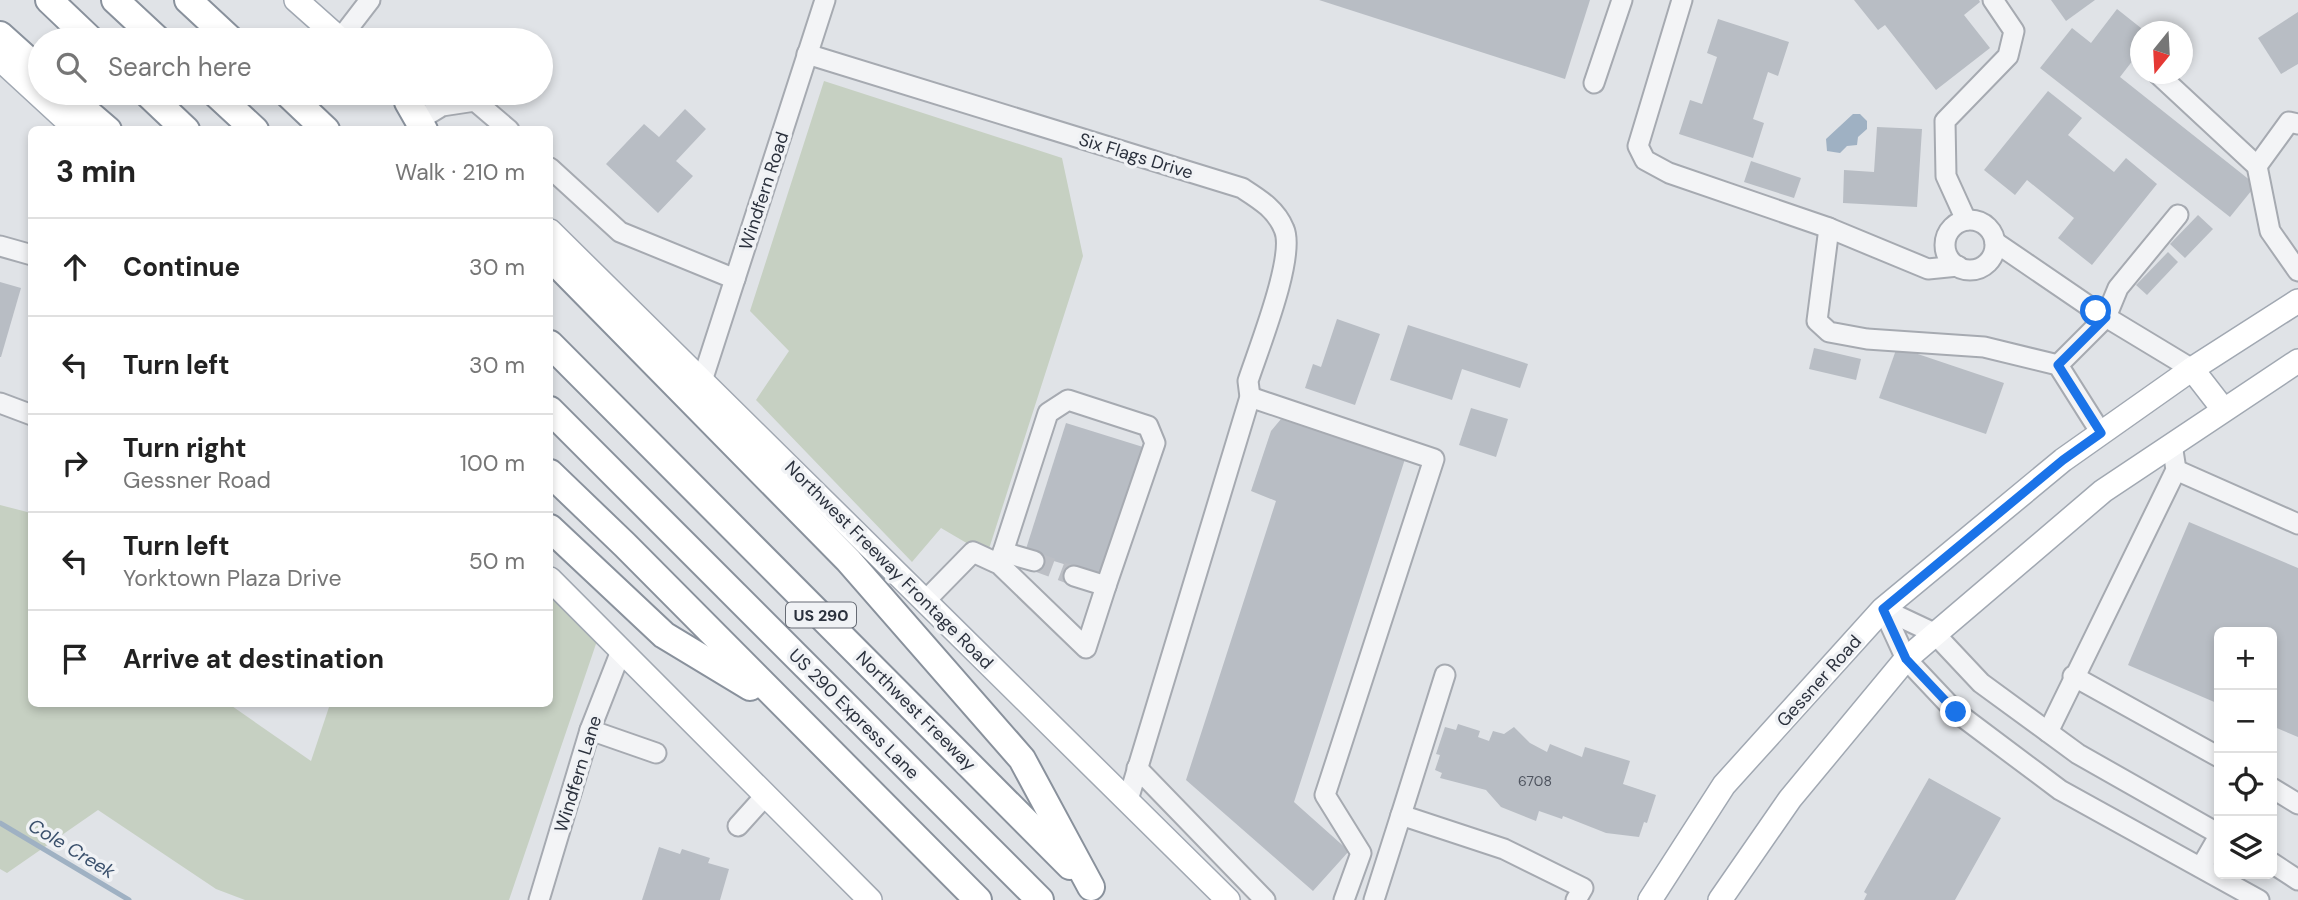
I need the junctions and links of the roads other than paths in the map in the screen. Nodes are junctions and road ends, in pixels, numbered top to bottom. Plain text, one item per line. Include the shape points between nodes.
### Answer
1 (49, 0) edge
2 (115, 0) edge
3 (188, 0) edge
4 (296, 0) edge
5 (370, 0) edge
6 (825, 0) edge
7 (1622, 0) edge
8 (1682, 0) edge
9 (1993, 0) edge
10 (78, 28) edge
11 (145, 28) edge
12 (218, 28) edge
13 (328, 28) edge
14 (350, 28) edge
15 (0, 35) edge
16 (807, 54) junction
17 (0, 59) edge
18 (28, 60) edge
19 (1594, 83) dead end
20 (2169, 84) edge
21 (28, 85) edge
22 (50, 105) edge
23 (79, 105) edge
24 (160, 105) edge
25 (228, 105) edge
26 (299, 105) edge
27 (449, 105) edge
28 (480, 105) edge
29 (418, 114) edge
30 (2298, 124) edge
31 (73, 126) edge
32 (103, 126) edge
33 (182, 126) edge
34 (251, 126) edge
35 (322, 126) edge
36 (504, 126) edge
37 (2257, 166) junction
38 (553, 171) edge
39 (2178, 215) dead end
40 (1966, 220) junction
41 (1829, 228) junction
42 (553, 234) edge
43 (1995, 242) junction
44 (0, 246) edge
45 (28, 253) edge
46 (553, 260) edge
47 (1958, 266) junction
48 (2298, 271) edge
49 (735, 279) junction
50 (2298, 301) edge
51 (2106, 317) junction
52 (553, 347) edge
53 (2298, 360) edge
54 (2058, 365) junction
55 (2192, 369) junction
56 (702, 381) junction
57 (1250, 397) junction
58 (0, 403) edge
59 (2223, 409) junction
60 (553, 413) edge
61 (28, 414) edge
62 (2101, 433) junction
63 (2172, 444) junction
64 (2176, 470) junction
65 (553, 476) edge
66 (2298, 524) edge
67 (553, 531) edge
68 (1001, 558) junction
69 (1034, 561) tunnel mouth
70 (1074, 576) tunnel mouth
71 (553, 582) edge
72 (1106, 586) junction
73 (926, 600) junction
74 (1883, 609) junction
75 (1934, 633) junction
76 (621, 651) junction
77 (1906, 659) junction
78 (1445, 675) dead end
79 (2073, 676) junction
80 (784, 708) junction
81 (590, 730) junction
82 (2048, 732) junction
83 (656, 753) dead end
84 (2214, 754) edge
85 (1138, 768) junction
86 (2277, 791) edge
87 (765, 796) junction
88 (1128, 800) junction
89 (2298, 804) edge
90 (1401, 815) junction
91 (738, 826) dead end
92 (2214, 832) edge
93 (2214, 844) edge
94 (2277, 866) edge
95 (2201, 867) junction
96 (2298, 880) edge
97 (1097, 894) edge
98 (539, 900) edge
99 (870, 900) edge
100 (978, 900) edge
101 (1040, 900) edge
102 (1228, 900) edge
103 (1265, 900) edge
104 (1344, 900) edge
105 (1374, 900) edge
106 (1576, 900) edge
107 (1650, 900) edge
108 (1720, 900) edge
109 (2259, 900) edge

1 - 10 highway
2 - 11 highway
3 - 12 highway
4 - 13 main road
5 - 14 street
6 - 16 street, Windfern Road
7 - 19 street
8 - 41 street via 1638,146 1645,160 1669,173
9 - 40 street via 2014,31 2008,57 1945,121 1946,176
15 - 18 highway
16 - 49 street, Windfern Road
16 - 57 street, Six Flags Drive via 1242,188 1269,206 1285,231 1287,260 1248,381
17 - 21 main road
20 - 37 street
22 - 31 main road
23 - 32 highway
24 - 33 highway
25 - 34 highway
26 - 35 highway
27 - 29 street
28 - 36 street
30 - 37 street via 2288,122
37 - 48 street via 2270,231
38 - 49 street via 620,232
39 - 51 street via 2118,288
40 - 43 street via 1985,225
40 - 47 street via 1953,227 1946,240 1947,255
41 - 47 street via 1927,269
41 - 54 street via 1817,320 1829,332 1984,347
42 - 56 main road, Northwest Freeway Frontage Road
43 - 47 street via 1984,265
43 - 51 street
44 - 45 street
46 - 97 highway via 848,560 1022,759
49 - 56 street, Windfern Road
50 - 55 main road, Gessner Road
51 - 54 street
51 - 55 street
52 - 97 highway, Northwest Freeway / US 290
53 - 59 main road
54 - 62 street
55 - 59 main road
55 - 62 main road, Gessner Road
56 - 73 main road, Northwest Freeway Frontage Road
57 - 85 street, Six Flags Drive
57 - 104 street via 1434,459 1325,796 1361,853
58 - 61 street
59 - 63 main road
60 - 101 highway, US 290 Express Lane
62 - 74 main road, Gessner Road
63 - 64 street
63 - 75 main road via 2103,491
64 - 66 street
64 - 79 street
65 - 80 highway
67 - 80 highway via 664,635
68 - 69 street
68 - 72 street via 1086,648
68 - 72 street via 1048,413 1068,400 1148,426 1155,443
68 - 73 street via 973,552
70 - 72 street
71 - 76 main road
73 - 88 main road, Northwest Freeway Frontage Road
74 - 75 street
74 - 77 street
74 - 107 main road, Gessner Road via 1724,785
75 - 77 main road
75 - 82 street via 1981,683
76 - 81 street, Windfern Lane
76 - 87 main road
77 - 95 street via 1956,712 2060,790
77 - 108 main road via 1790,799
78 - 90 street
79 - 82 street
79 - 84 street
80 - 100 highway
81 - 83 street
81 - 98 street, Windfern Lane
82 - 92 street
85 - 88 street, Six Flags Drive
85 - 103 street
86 - 89 street
87 - 91 street
87 - 99 main road
88 - 102 main road, Northwest Freeway Frontage Road
90 - 105 street
90 - 106 street via 1516,855 1583,888
93 - 95 street
94 - 96 street
95 - 109 street

